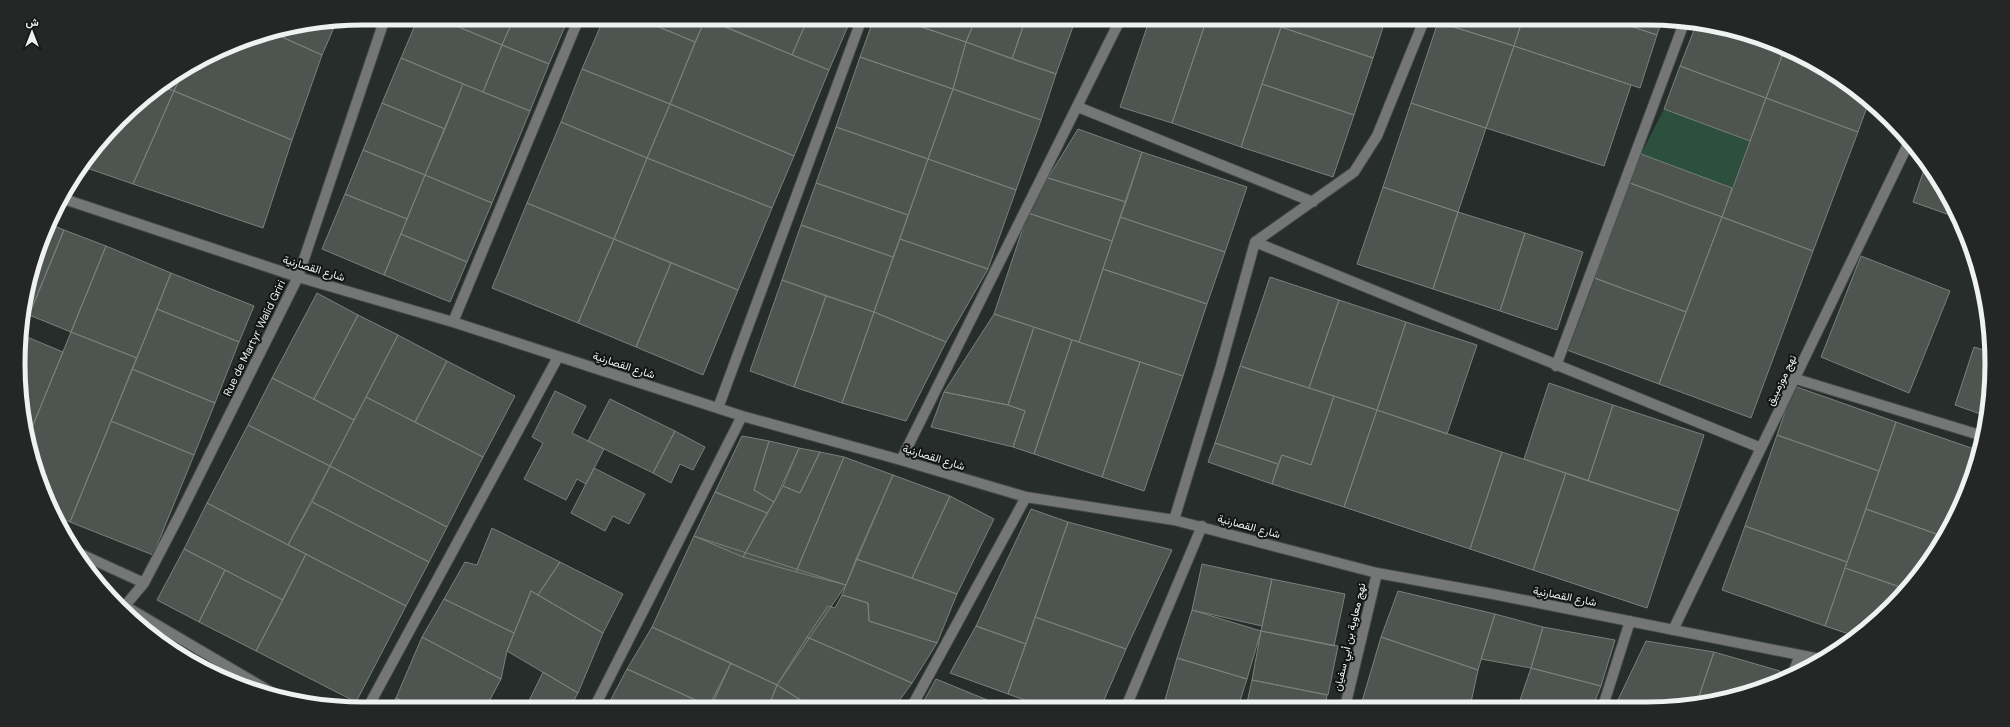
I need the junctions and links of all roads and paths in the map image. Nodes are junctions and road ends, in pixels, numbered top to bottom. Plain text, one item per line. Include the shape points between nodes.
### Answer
1 (382, 25) edge
2 (576, 25) edge
3 (859, 25) edge
4 (1118, 25) edge
5 (1422, 25) edge
6 (1682, 27) edge
7 (1078, 107) junction
8 (1907, 147) edge
9 (67, 200) edge
10 (1313, 202) junction
11 (1255, 242) junction
12 (298, 277) junction
13 (454, 322) junction
14 (558, 357) junction
15 (1556, 366) junction
16 (1796, 378) junction
17 (718, 408) junction
18 (742, 416) junction
19 (1977, 434) edge
20 (1761, 448) junction
21 (901, 460) junction
22 (1026, 497) junction
23 (1174, 520) junction
24 (1202, 526) junction
25 (85, 556) edge
26 (1377, 573) junction
27 (144, 583) junction
28 (125, 604) edge
29 (133, 611) edge
30 (1630, 621) junction
31 (1673, 630) junction
32 (1800, 655) junction
33 (1814, 658) edge
34 (1795, 667) edge
35 (259, 685) edge
36 (371, 702) edge
37 (597, 702) edge
38 (914, 702) edge
39 (1128, 702) edge
40 (1346, 702) edge
41 (1604, 702) edge

1 - 12 street, Rue de Martyr Walid Griri
2 - 13 street
3 - 17 street
4 - 7 street
5 - 10 street via 1377,136 1354,172
6 - 15 street
7 - 10 street
7 - 21 street
8 - 16 street, نهج موزمبيق
9 - 12 street, شارع القصارنية
10 - 11 street
11 - 15 street
11 - 23 street
12 - 13 street, شارع القصارنية
12 - 27 street, Rue de Martyr Walid Griri
13 - 14 street, شارع القصارنية
14 - 17 street, شارع القصارنية
14 - 36 street
15 - 20 street
16 - 19 street
16 - 20 street, نهج موزمبيق
17 - 18 street, شارع القصارنية
18 - 21 street, شارع القصارنية
18 - 37 street
20 - 31 street, نهج موزمبيق
21 - 22 street, شارع القصارنية
22 - 23 street, شارع القصارنية
22 - 38 street
23 - 24 street, شارع القصارنية
24 - 26 street, شارع القصارنية
24 - 39 street
25 - 27 street
26 - 30 street, شارع القصارنية
26 - 40 street, نهج معاوية بن أبي سفيان
27 - 28 street, Rue de Martyr Walid Griri
29 - 35 street
30 - 31 street, شارع القصارنية
30 - 41 street
31 - 32 street, شارع القصارنية
32 - 33 street, شارع القصارنية
32 - 34 street

